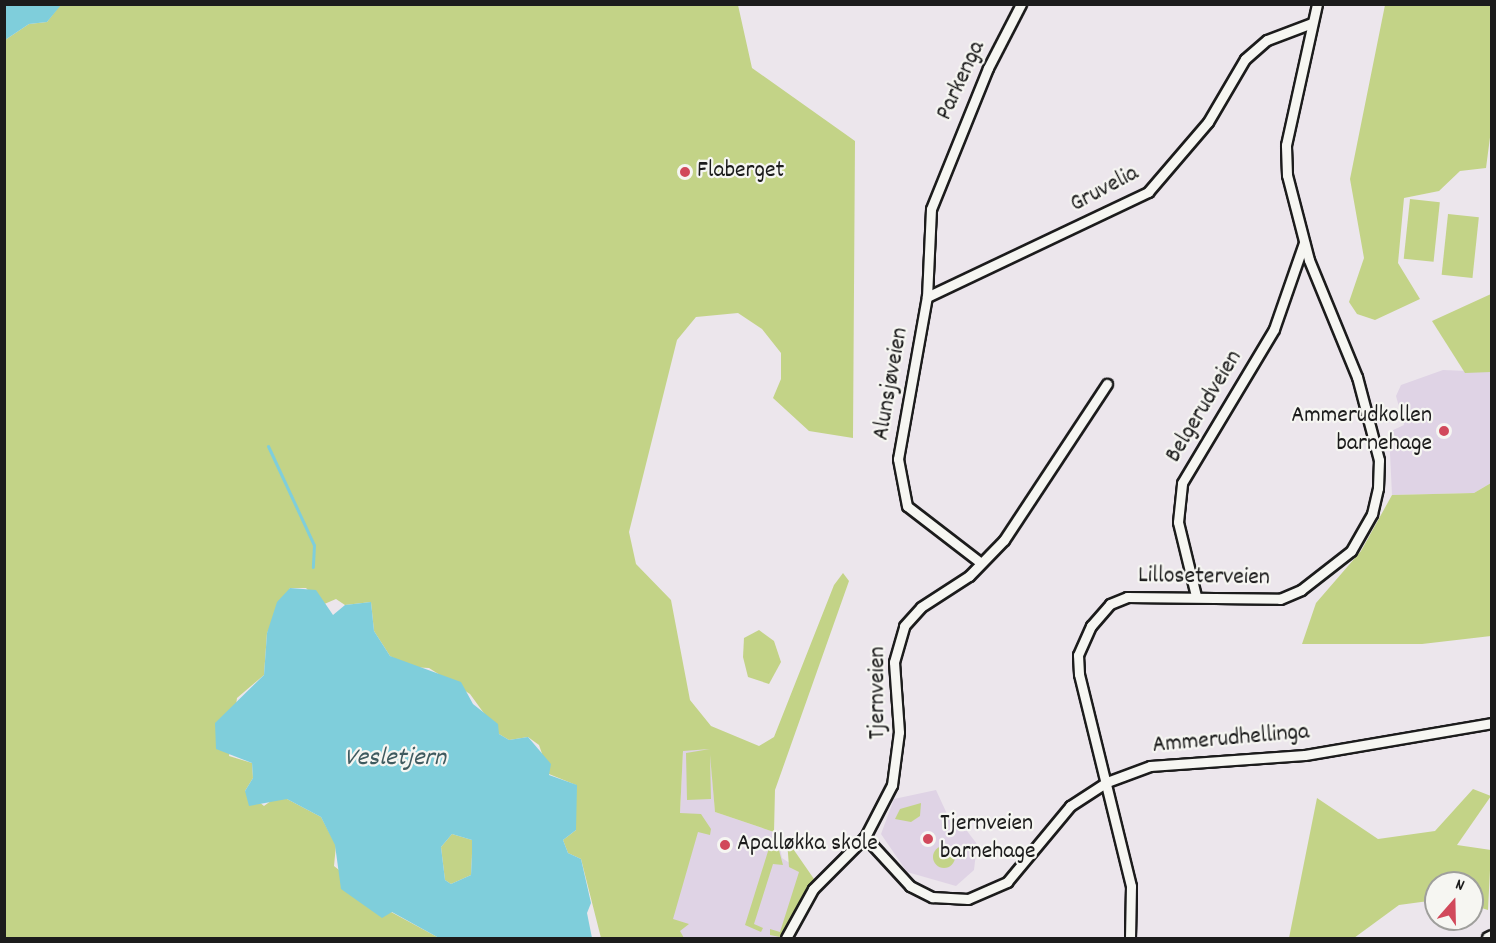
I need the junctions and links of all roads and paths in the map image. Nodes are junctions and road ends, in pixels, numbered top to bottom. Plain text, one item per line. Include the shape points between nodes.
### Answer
1 (1021, 4) edge
2 (1317, 4) edge
3 (1312, 23) junction
4 (941, 175) joint
5 (1304, 243) junction
6 (927, 297) junction
7 (1107, 384) dead end
8 (981, 563) junction
9 (1196, 596) junction
10 (1491, 723) edge
11 (1107, 782) junction
12 (865, 837) junction
13 (786, 939) edge
14 (1130, 939) edge

1 - 4 street, Parkenga
2 - 3 street, Lilloseterveien
3 - 5 street, Lilloseterveien via 1286,145 1291,206
3 - 6 street, Gruvelia via 1267,40 1245,59 1208,122 1148,192
4 - 6 street, Alunsjøveien via 928,231
5 - 9 street, Belgerudveien via 1274,329 1182,483 1178,522
5 - 9 street, Lilloseterveien via 1368,416 1380,474 1372,514 1351,551 1301,590 1280,599
6 - 8 street, Alunsjøveien via 898,459 900,491 912,511
7 - 8 street, Tjernveien via 1023,513
8 - 12 street, Tjernveien via 921,607 899,636 896,771
9 - 11 street, Lilloseterveien via 1127,597 1110,604 1091,626 1078,655 1079,674
10 - 11 street, Ammerudhellinga via 1305,755 1150,766
11 - 12 street, Ammerudhellinga via 1054,822 1007,882 968,899 932,897 910,886
11 - 14 street, Lilloseterveien via 1131,886
12 - 13 street, Tjernveien via 813,889

